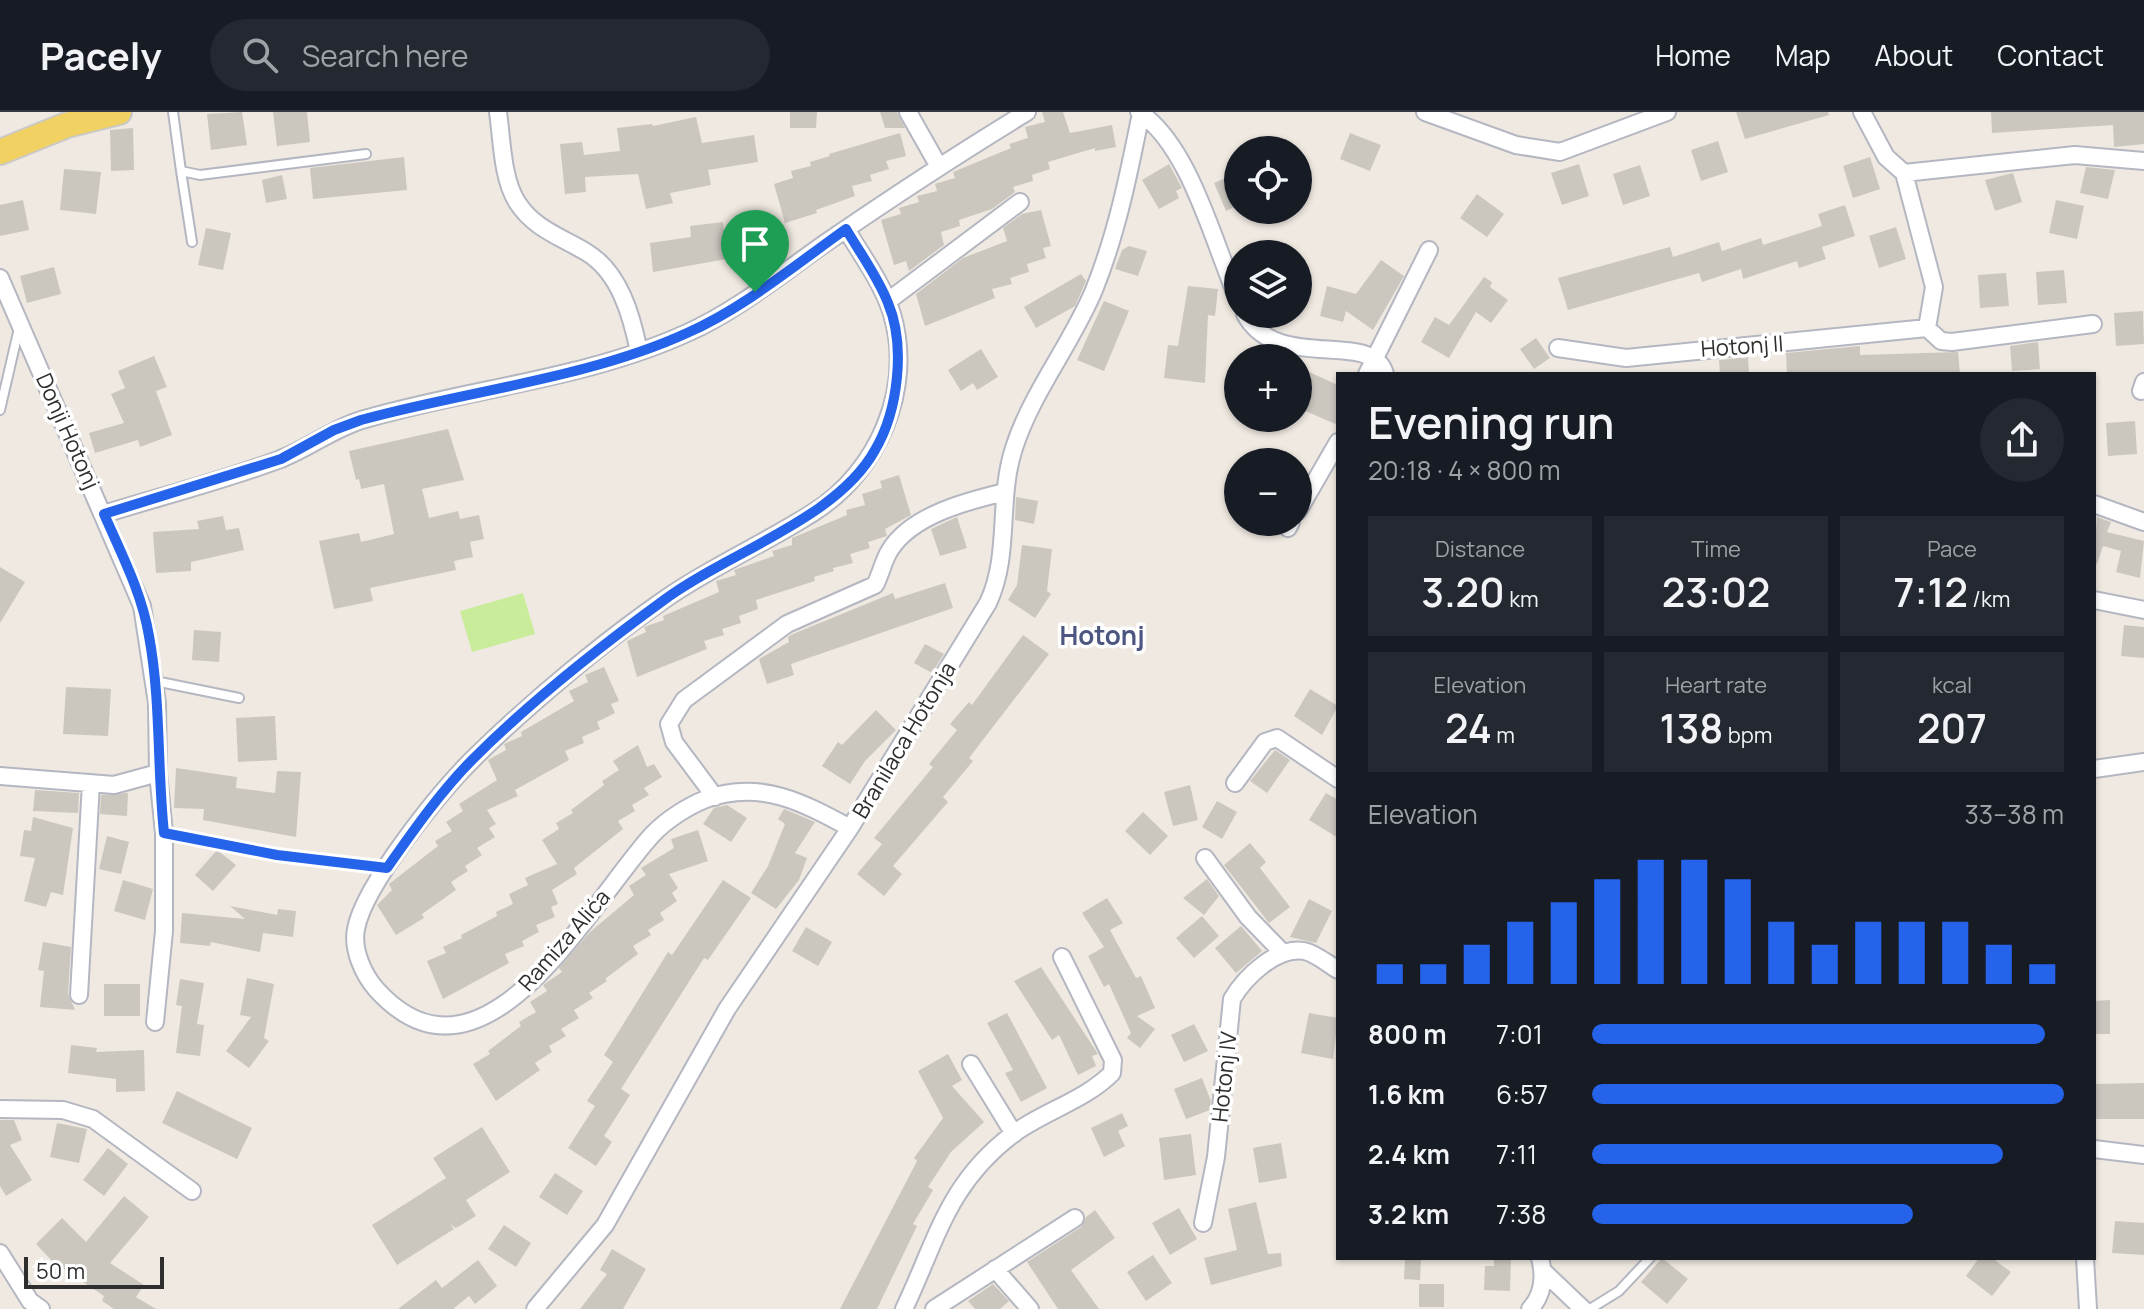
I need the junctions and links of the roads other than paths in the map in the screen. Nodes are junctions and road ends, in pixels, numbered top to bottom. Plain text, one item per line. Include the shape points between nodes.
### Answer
1 (119, 112) edge
2 (173, 112) edge
3 (498, 112) edge
4 (908, 112) edge
5 (1027, 112) edge
6 (1140, 112) edge
7 (1425, 112) edge
8 (1667, 112) edge
9 (1862, 112) edge
10 (0, 151) edge
11 (366, 154) dead end
12 (2144, 161) edge
13 (938, 165) junction
14 (181, 171) junction
15 (1904, 173) junction
16 (1020, 202) dead end
17 (846, 229) junction
18 (192, 242) dead end
19 (1429, 250) dead end
20 (1224, 264) edge
21 (0, 278) edge
22 (888, 301) junction
23 (21, 323) junction
24 (2093, 324) dead end
25 (1257, 328) edge
26 (1927, 328) junction
27 (1558, 348) dead end
28 (639, 352) junction
29 (1375, 358) junction
30 (1368, 372) edge
31 (1384, 372) edge
32 (0, 410) edge
33 (1336, 445) edge
34 (1312, 487) edge
35 (1005, 492) junction
36 (2096, 505) edge
37 (104, 514) junction
38 (2144, 522) edge
39 (2096, 600) edge
40 (2144, 610) edge
41 (155, 681) junction
42 (239, 698) dead end
43 (2144, 762) edge
44 (2096, 769) edge
45 (158, 773) junction
46 (0, 776) edge
47 (1336, 778) edge
48 (91, 783) junction
49 (1235, 783) dead end
50 (715, 797) junction
51 (850, 828) junction
52 (164, 833) junction
53 (1205, 858) dead end
54 (387, 868) junction
55 (1282, 952) junction
56 (1062, 957) dead end
57 (1336, 969) edge
58 (79, 995) dead end
59 (155, 1022) dead end
60 (971, 1064) dead end
61 (0, 1109) edge
62 (1014, 1134) junction
63 (2096, 1149) edge
64 (2141, 1151) edge
65 (192, 1191) dead end
66 (1075, 1218) dead end
67 (1203, 1223) dead end
68 (0, 1253) edge
69 (1648, 1260) edge
70 (2085, 1260) edge
71 (1542, 1265) edge
72 (995, 1269) junction
73 (31, 1306) edge
74 (535, 1309) edge
75 (904, 1309) edge
76 (934, 1309) edge
77 (1030, 1309) edge
78 (1530, 1309) edge
79 (1583, 1309) edge
80 (1590, 1309) edge
81 (2088, 1309) edge

1 - 10 main road
2 - 14 lane
3 - 28 street via 512,193 519,205 543,228 599,262 629,312
4 - 13 street
5 - 13 street
6 - 20 street via 1178,151
6 - 35 street, Branilaca Hotonja via 1103,264 1069,340 1022,422
7 - 8 street via 1516,145 1560,152
9 - 15 street via 1886,157
11 - 14 lane via 200,175
12 - 15 street via 2075,155
13 - 17 street
14 - 18 lane
15 - 26 street via 1934,287
16 - 22 street
17 - 22 street, Ramiza Alića
17 - 28 street via 724,313
19 - 29 street
21 - 23 street, Donji Hotonj
22 - 54 street, Ramiza Alića via 896,343 893,399 875,450 858,475 814,512 666,598 532,706 471,760
23 - 32 lane
23 - 37 street, Donji Hotonj
24 - 26 street, Hotonj II via 1952,342 1941,341
25 - 29 street via 1267,339 1289,348 1355,351
26 - 27 street, Hotonj II via 1638,358
28 - 37 street via 361,420 281,459
29 - 30 street
29 - 31 street
33 - 34 street
35 - 50 street via 966,501 900,537 875,585 787,624 684,700 669,724 674,742
35 - 51 street, Branilaca Hotonja via 1003,556 988,603
36 - 38 street
37 - 41 street, Donji Hotonj via 142,606
39 - 40 street
41 - 42 lane
41 - 45 street, Donji Hotonj
43 - 44 street
45 - 48 street via 114,785
45 - 52 street, Donji Hotonj
46 - 48 street
47 - 49 street via 1277,738 1265,742
48 - 58 street
50 - 51 street, Ramiza Alića via 757,790 794,799
50 - 54 street, Ramiza Alića via 687,808 655,832 530,983 493,1015 458,1026 423,1024 403,1012 370,982 361,963 355,929
51 - 74 street, Branilaca Hotonja via 727,1009 605,1225
52 - 54 lane via 277,855
52 - 59 street, Donji Hotonj via 164,931
53 - 55 street via 1248,917
55 - 57 street via 1306,951
55 - 67 street, Hotonj IV via 1232,999 1216,1157
56 - 62 street via 1113,1060 1112,1073 1098,1087
60 - 62 street
61 - 65 street via 63,1110 93,1119
62 - 75 street via 973,1170 951,1203
63 - 64 street
66 - 72 street
68 - 73 street
69 - 80 lane via 1619,1291
70 - 81 street
71 - 78 street via 1540,1293
71 - 79 street
72 - 76 street
72 - 77 street

